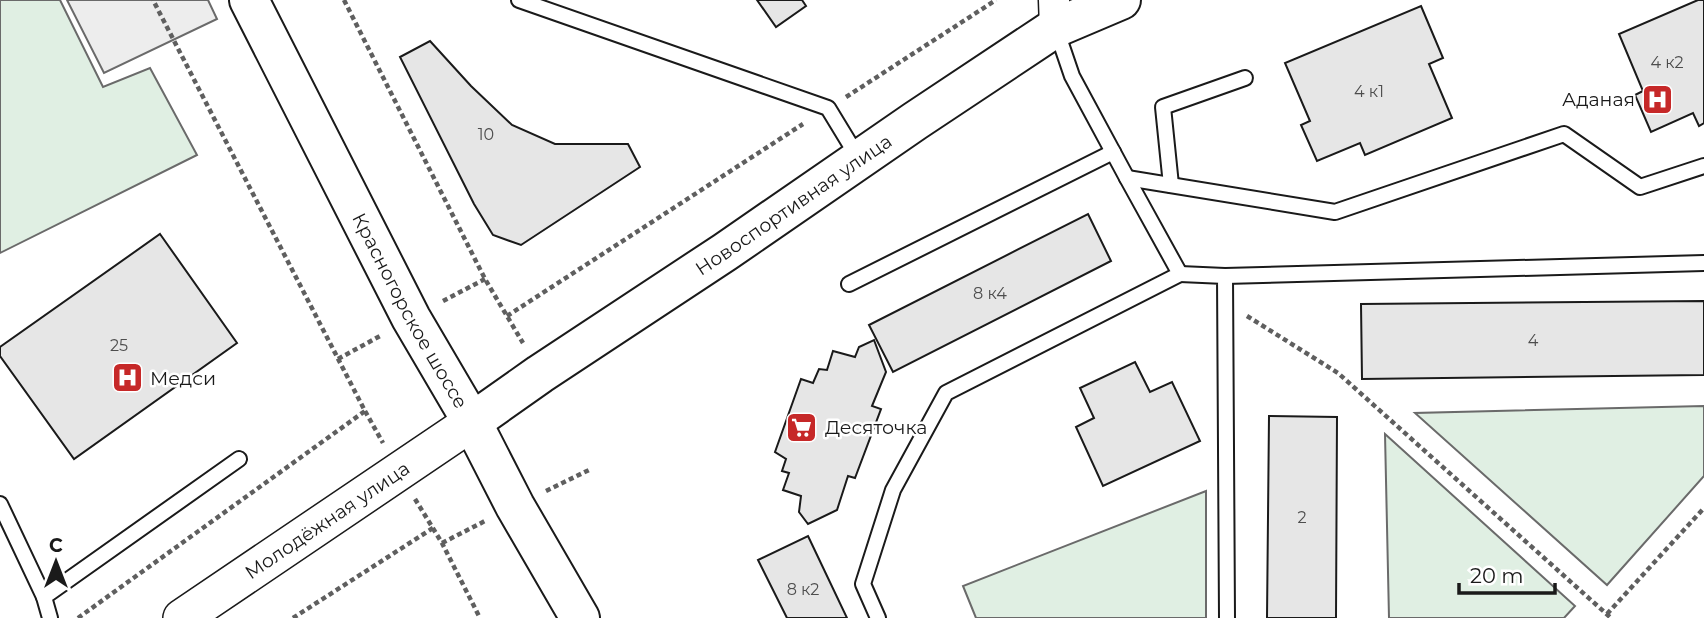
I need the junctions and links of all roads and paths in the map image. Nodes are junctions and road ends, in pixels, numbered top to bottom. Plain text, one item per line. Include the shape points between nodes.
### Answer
1 (153, 0) edge
2 (249, 0) edge
3 (344, 0) edge
4 (519, 0) edge
5 (996, 0) edge
6 (1121, 0) edge
7 (1055, 14) edge
8 (1245, 78) dead end
9 (828, 108) junction
10 (1113, 152) junction
11 (860, 159) junction
12 (1704, 166) edge
13 (1127, 178) junction
14 (1171, 185) junction
15 (1704, 262) edge
16 (1180, 274) junction
17 (1225, 276) junction
18 (849, 284) dead end
19 (1225, 314) junction
20 (508, 316) junction
21 (540, 374) junction
22 (472, 422) junction
23 (239, 459) dead end
24 (0, 504) edge
25 (1704, 508) edge
26 (44, 597) junction
27 (1609, 616) edge
28 (50, 618) edge
29 (78, 618) edge
30 (182, 618) edge
31 (293, 618) edge
32 (480, 618) edge
33 (580, 618) edge
34 (878, 618) edge
35 (1227, 618) edge

1 - 29 path via 365,411
2 - 22 main road, Красногорское шоссе via 411,318
3 - 20 path
4 - 9 lane
5 - 9 path
6 - 7 main road, Новоспортивная улица
7 - 10 lane via 1072,76
7 - 11 main road, Новоспортивная улица
8 - 14 lane via 1163,107
9 - 11 lane
9 - 20 path
10 - 13 lane
10 - 18 lane
11 - 21 main road, Новоспортивная улица
12 - 14 lane via 1640,187 1564,134 1335,212
13 - 14 lane
13 - 16 lane
15 - 17 lane
16 - 17 lane
16 - 34 lane via 946,393 893,490 863,584
17 - 19 lane
19 - 27 path via 1247,316 1338,373
19 - 35 lane
20 - 21 path
21 - 22 main road, Новоспортивная улица
22 - 30 street, Молодёжная улица
22 - 33 main road, Красногорское шоссе
23 - 26 lane
24 - 26 lane
25 - 27 path
26 - 28 lane
31 - 32 path via 433,528

